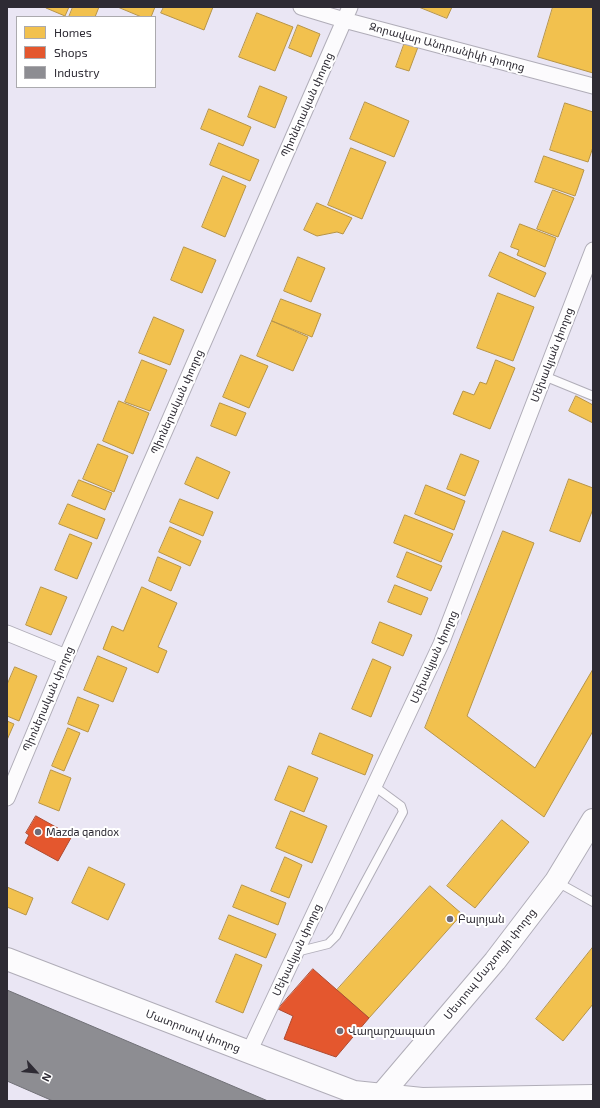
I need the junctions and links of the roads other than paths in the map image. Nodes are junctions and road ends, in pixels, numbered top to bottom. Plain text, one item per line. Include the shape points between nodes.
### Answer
1 (301, 7) edge
2 (347, 13) edge
3 (593, 86) edge
4 (593, 250) edge
5 (544, 376) junction
6 (593, 396) edge
7 (7, 633) edge
8 (66, 657) junction
9 (374, 786) junction
10 (7, 798) edge
11 (593, 820) edge
12 (556, 882) junction
13 (593, 902) edge
14 (296, 952) junction
15 (7, 959) edge
16 (249, 1052) junction
17 (593, 1096) edge
18 (378, 1098) edge

1 - 2 street, Զորավար Անդրանիկի փողոց
2 - 3 street, Զորավար Անդրանիկի փողոց
2 - 8 street, Պիոներական փողոց
4 - 5 street, Մեխակյան փողոց
5 - 6 lane
5 - 9 street, Մեխակյան փողոց via 441,644
7 - 8 street
8 - 10 street, Պիոներական փողոց
9 - 14 street, Մեխակյան փողոց
9 - 14 lane via 401,806 403,812 336,936 328,944
11 - 12 street, Մեսրոպ Մաշտոցի փողոց
12 - 13 lane
12 - 18 street, Մեսրոպ Մաշտոցի փողոց via 495,961
14 - 16 street, Մեխակյան փողոց
15 - 16 street, Մատրոսով փողոց
16 - 18 street, Մատրոսով փողոց via 354,1092
17 - 18 street, Մատրոսով փողոց

